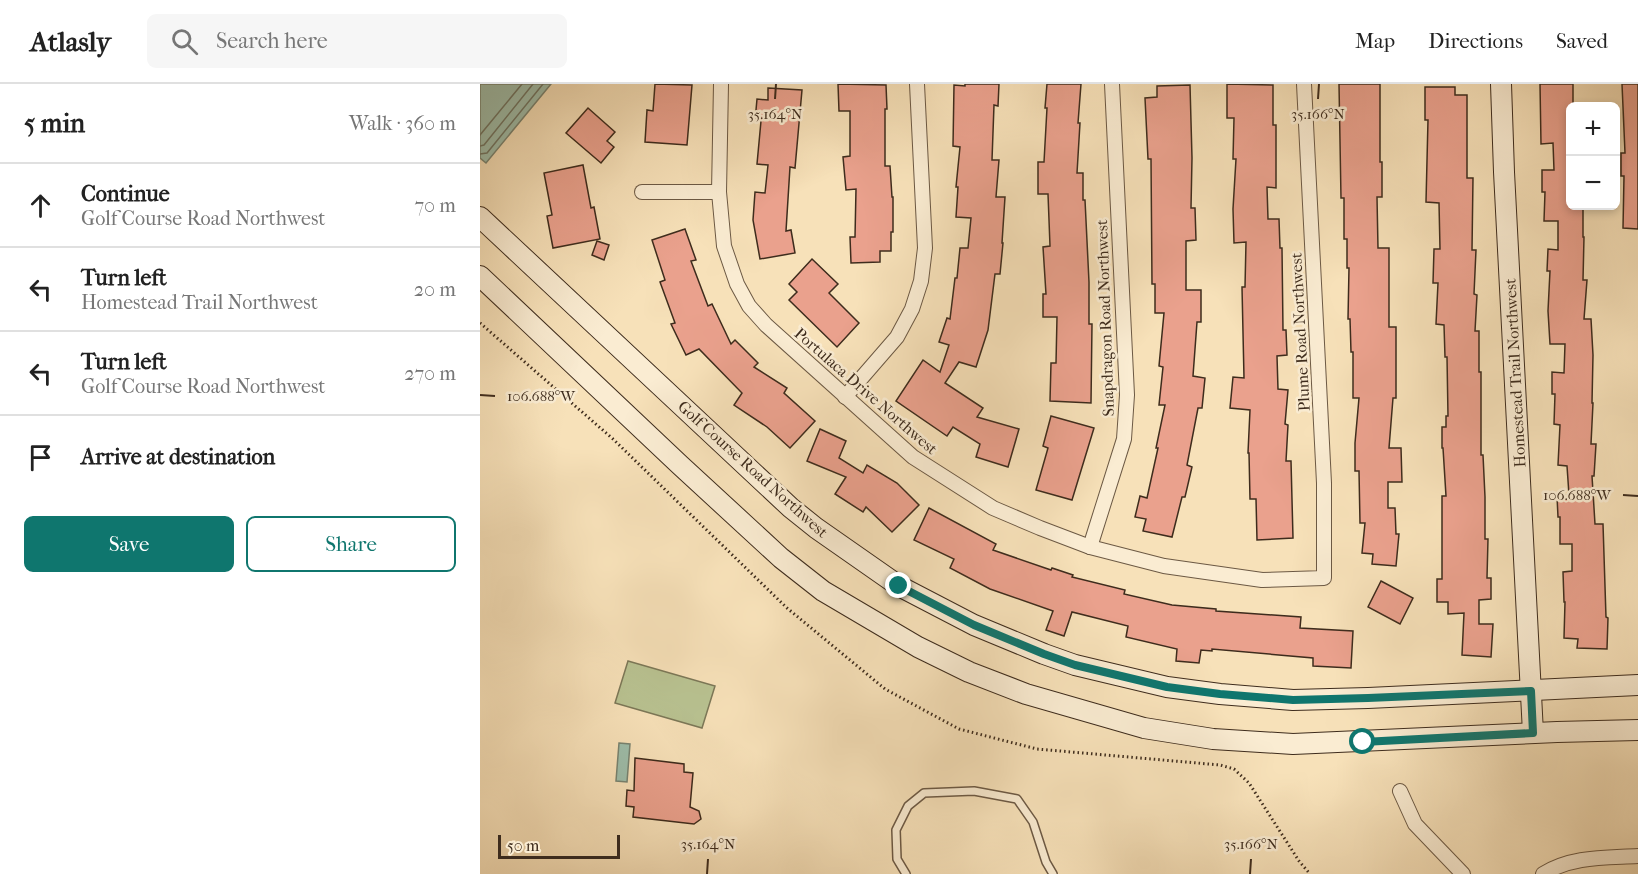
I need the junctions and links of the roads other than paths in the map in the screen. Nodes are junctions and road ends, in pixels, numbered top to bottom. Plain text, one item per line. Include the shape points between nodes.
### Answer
1 (721, 84) edge
2 (917, 84) edge
3 (1112, 84) edge
4 (1304, 84) edge
5 (1501, 84) edge
6 (642, 192) dead end
7 (719, 192) junction
8 (480, 217) edge
9 (480, 276) edge
10 (845, 397) junction
11 (1090, 547) junction
12 (1324, 578) joint
13 (1638, 685) edge
14 (1531, 691) junction
15 (1638, 730) edge
16 (1533, 733) junction
17 (1400, 791) dead end
18 (1638, 856) edge
19 (906, 874) edge
20 (1053, 874) edge
21 (1463, 874) edge
22 (1543, 874) edge

1 - 7 street, Portulaca Drive Northwest
2 - 10 street via 925,248 921,281 897,337
3 - 11 street, Snapdragon Road Northwest via 1127,395 1124,439
4 - 12 street, Plume Road Northwest via 1324,483
5 - 14 main road, Homestead Trail Northwest
6 - 7 street
7 - 10 street, Portulaca Drive Northwest via 724,246 749,306
8 - 14 main road, Golf Course Road Northwest via 791,508 899,586 974,625 1075,665 1167,687 1220,694 1293,700
9 - 16 main road via 781,558 823,591 969,672 1026,694 1144,728 1213,739 1293,744
10 - 11 street, Portulaca Drive Northwest via 913,457 993,508
11 - 12 street, Portulaca Drive Northwest via 1164,566 1262,580
13 - 14 main road, Golf Course Road Northwest
14 - 16 main road, Homestead Trail Northwest
15 - 16 main road
17 - 21 street via 1414,824
18 - 22 street via 1589,858
19 - 20 lane via 897,859 896,830 908,806 924,793 974,791 1017,800 1033,822

